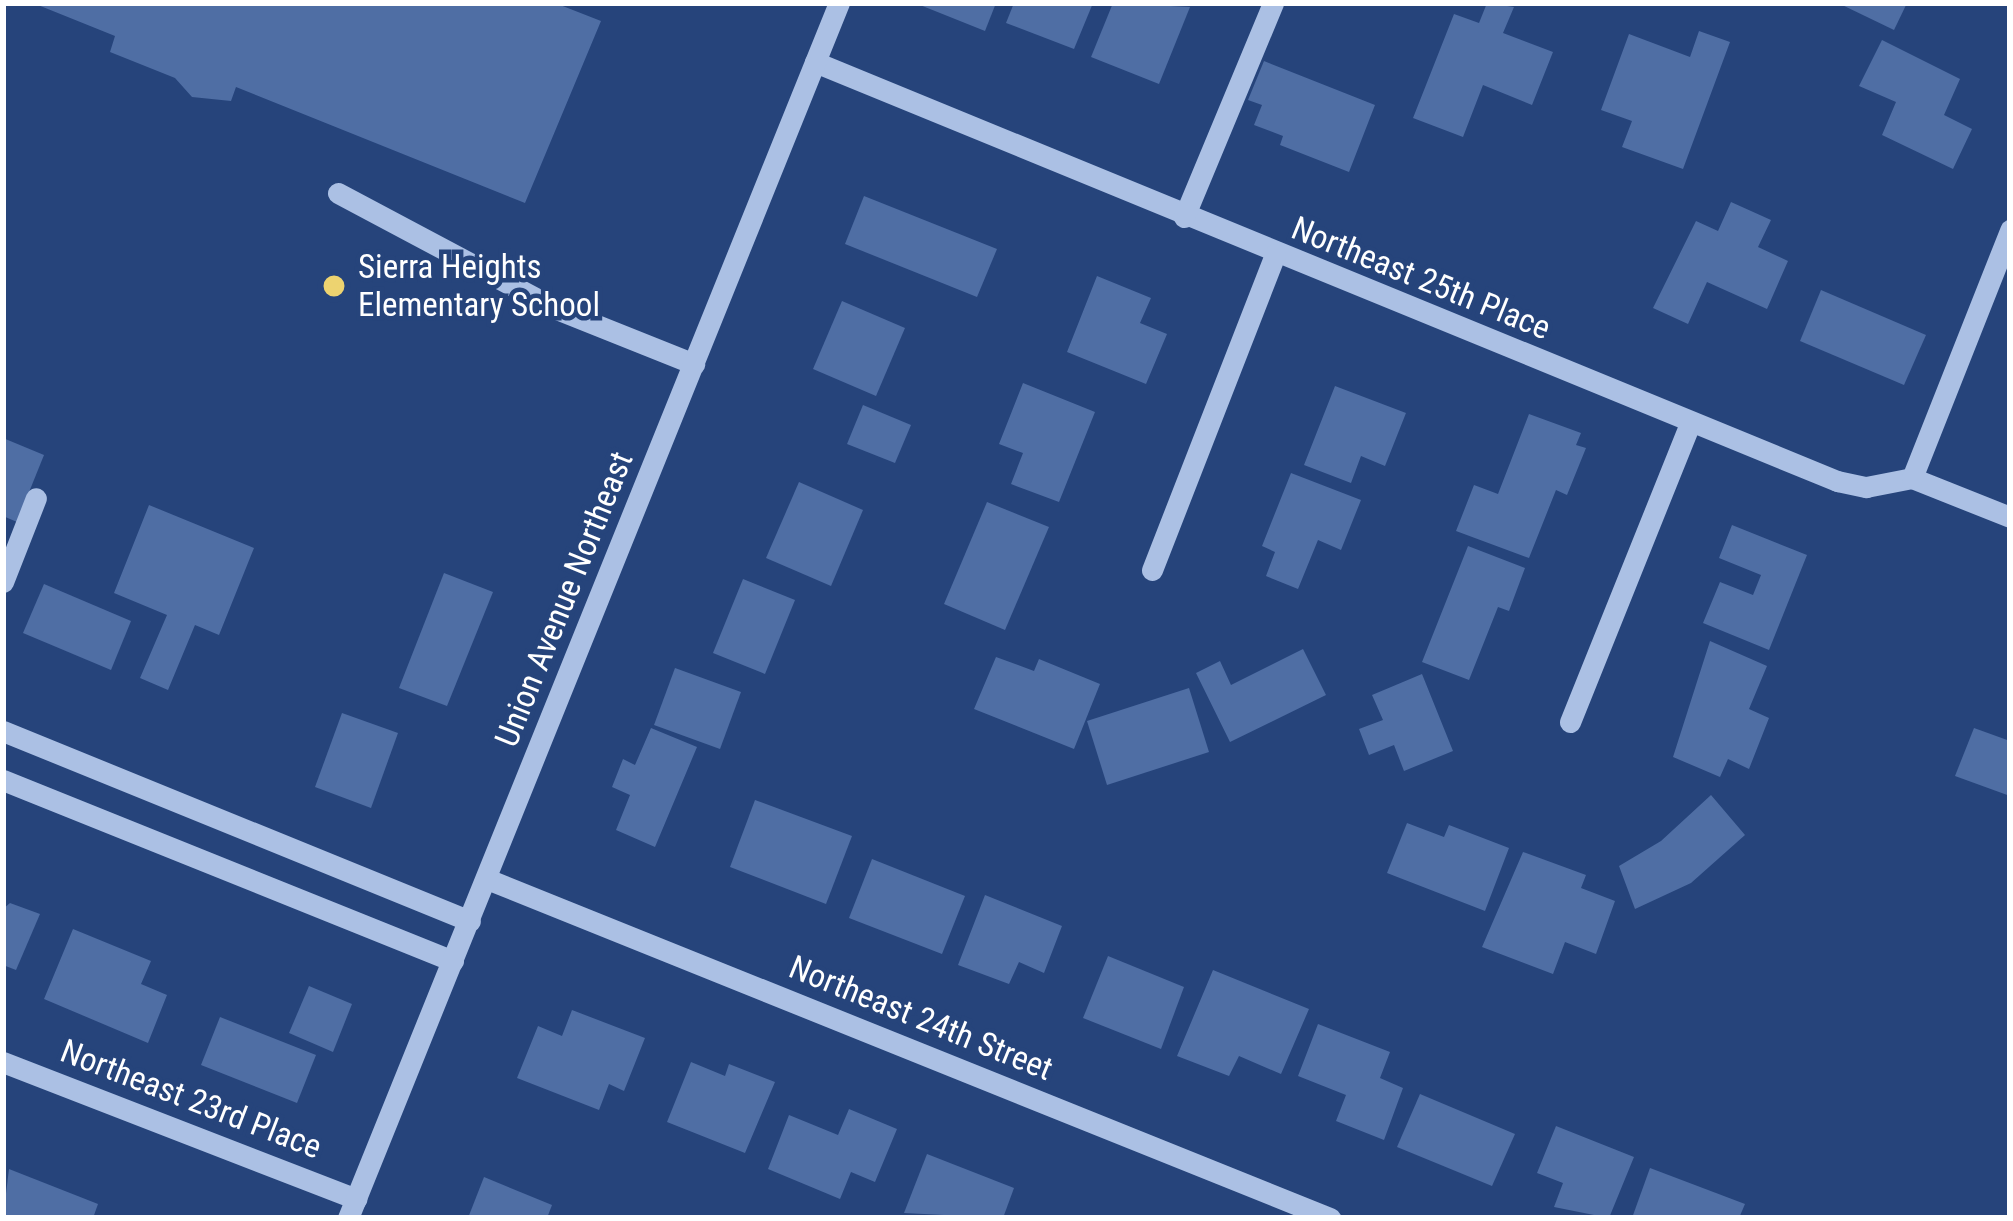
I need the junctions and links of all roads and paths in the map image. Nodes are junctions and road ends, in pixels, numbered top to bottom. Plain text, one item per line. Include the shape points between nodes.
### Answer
1 (839, 3) edge
2 (1273, 3) edge
3 (814, 62) junction
4 (338, 193) dead end
5 (1184, 217) junction
6 (2010, 230) edge
7 (1275, 254) junction
8 (694, 364) junction
9 (1690, 423) junction
10 (1912, 478) junction
11 (36, 498) dead end
12 (2010, 517) edge
13 (1152, 570) dead end
14 (3, 582) edge
15 (1570, 722) dead end
16 (3, 731) edge
17 (3, 780) edge
18 (487, 879) junction
19 (470, 921) junction
20 (453, 961) junction
21 (3, 1062) edge
22 (352, 1208) edge
23 (1330, 1218) edge

1 - 3 street, Union Avenue Northeast
2 - 5 street
3 - 5 street, Northeast 25th Place
3 - 8 street, Union Avenue Northeast
4 - 8 street via 554,308
5 - 7 street, Northeast 25th Place
6 - 10 street
7 - 9 street, Northeast 25th Place
7 - 13 street
8 - 18 street, Union Avenue Northeast
9 - 10 street, Northeast 25th Place via 1838,481 1866,487
9 - 15 street
10 - 12 street, Northeast 25th Place
11 - 14 street
16 - 19 street
17 - 20 street
18 - 19 street, Union Avenue Northeast
18 - 23 street, Northeast 24th Street
19 - 20 street, Union Avenue Northeast
20 - 22 street, Union Avenue Northeast
21 - 22 street, Northeast 23rd Place

